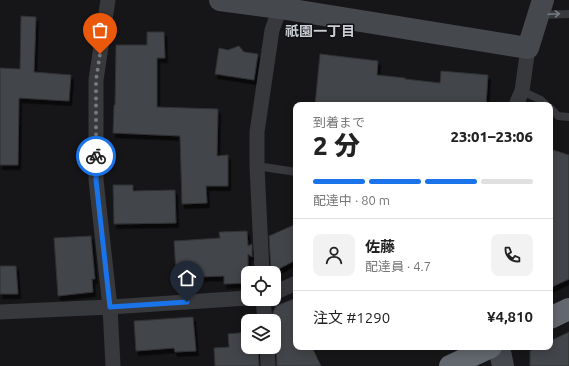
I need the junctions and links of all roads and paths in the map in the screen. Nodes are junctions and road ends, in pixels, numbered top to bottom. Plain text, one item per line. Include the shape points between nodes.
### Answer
1 (108, 0) edge
2 (220, 0) edge
3 (282, 4) edge
4 (541, 8) edge
5 (569, 14) edge
6 (528, 48) junction
7 (519, 98) edge
8 (543, 102) edge
9 (553, 111) edge
10 (569, 117) edge
11 (256, 166) junction
12 (293, 172) edge
13 (262, 266) edge
14 (293, 284) edge
15 (281, 289) edge
16 (241, 298) edge
17 (110, 307) junction
18 (569, 309) edge
19 (0, 312) edge
20 (553, 317) edge
21 (484, 350) edge
22 (500, 350) edge
23 (267, 354) edge
24 (113, 366) edge
25 (268, 366) edge
26 (450, 366) edge
27 (503, 366) edge

1 - 17 street via 96,80 96,180
2 - 3 street
3 - 6 street
3 - 11 street via 272,30 261,98
4 -> 5 lane
4 - 6 street
6 - 7 street
7 - 8 lane
9 - 10 lane via 558,116
11 - 12 lane
11 - 13 street
14 - 15 street
16 - 17 street
17 - 19 street
17 - 24 street
18 - 20 highway
21 - 26 highway
22 - 27 street
23 - 25 street

